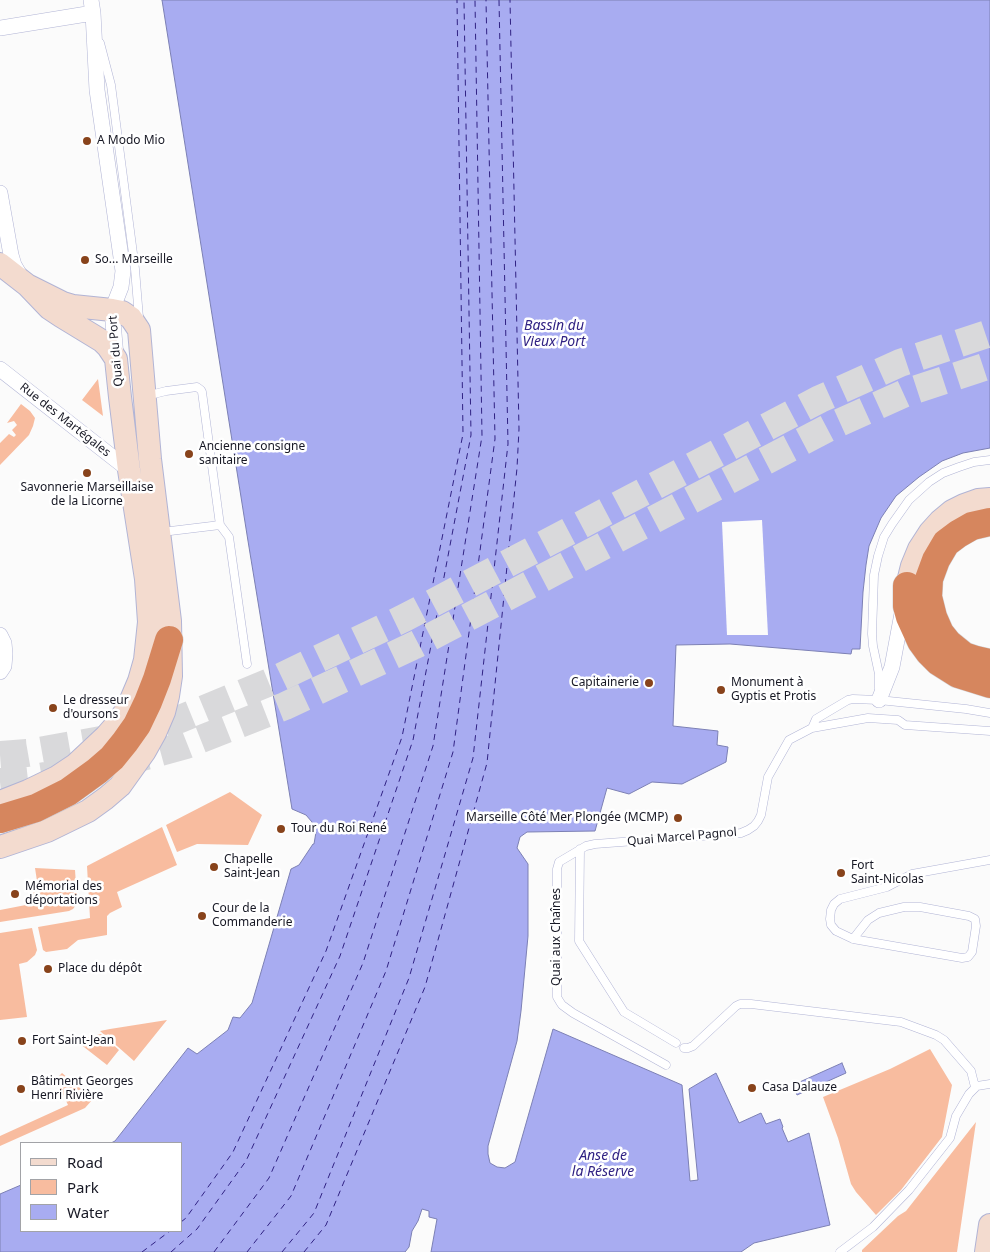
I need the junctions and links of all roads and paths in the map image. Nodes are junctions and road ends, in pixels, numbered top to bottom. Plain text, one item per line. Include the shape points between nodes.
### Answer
1 (92, 7) edge
2 (0, 28) edge
3 (0, 193) edge
4 (0, 264) edge
5 (25, 284) junction
6 (112, 310) junction
7 (139, 330) junction
8 (116, 359) junction
9 (0, 369) edge
10 (144, 396) junction
11 (990, 460) edge
12 (129, 470) junction
13 (990, 499) edge
14 (990, 522) edge
15 (220, 525) junction
16 (159, 532) junction
17 (908, 586) junction
18 (0, 635) edge
19 (169, 640) junction
20 (927, 649) junction
21 (990, 663) edge
22 (247, 664) dead end
23 (892, 667) junction
24 (0, 672) edge
25 (990, 684) edge
26 (879, 700) junction
27 (990, 713) edge
28 (812, 728) junction
29 (990, 731) edge
30 (0, 802) edge
31 (0, 819) edge
32 (0, 847) edge
33 (580, 849) junction
34 (990, 860) edge
35 (853, 938) junction
36 (676, 1043) dead end
37 (684, 1048) dead end
38 (666, 1065) dead end
39 (990, 1084) edge
40 (975, 1087) junction
41 (990, 1225) edge
42 (840, 1252) edge
43 (986, 1252) edge

1 - 2 street
1 - 6 street, Quai du Port via 97,90 123,271
1 - 7 lane, Quai du Port via 111,85 135,269
3 - 5 street via 14,265
4 - 5 street
5 - 6 street via 73,306
5 - 8 street via 49,308 102,341
6 - 7 street via 128,315
6 - 8 street, Quai du Port
7 - 10 street, Quai du Port
8 - 12 street, Quai du Port
9 - 12 street, Rue des Martégales
10 - 15 lane via 166,391 201,390
10 - 16 street, Quai du Port
11 - 26 lane via 959,467 929,482 909,500 884,537 874,575 872,634 879,674
12 - 30 street, Quai du Port via 146,579 149,622 139,681 118,721 75,765 57,777
13 - 17 street via 964,505 940,520 920,548
14 - 21 highway via 972,526 946,543 929,579 928,597 933,617 948,643 964,656
15 - 16 lane
15 - 22 lane via 229,537
16 - 19 street, Quai du Port via 170,621
17 - 20 highway via 910,617
17 - 23 street
18 - 24 street via 5,654
19 - 31 highway via 157,679 137,725 112,758 68,792 36,808
19 - 32 street, Quai du Port via 170,676 164,712 145,752 120,786 88,811 47,831
20 - 23 street via 912,647 904,651
20 - 25 highway via 939,662 958,674
23 - 26 street
26 - 27 lane, Quai Marcel Pagnol
26 - 28 lane, Quai Marcel Pagnol via 848,700 816,719
28 - 29 lane, Quai Marcel Pagnol via 868,718 898,720 905,725
28 - 33 lane, Quai Marcel Pagnol via 789,740 768,777 761,815 748,830 595,844
33 - 36 lane via 580,941 624,1012
33 - 38 lane, Quai aux Chaînes via 562,860 557,869 557,997 573,1013
34 - 35 lane via 912,874 887,887 840,899 834,904 830,919 836,931
35 - 35 lane via 962,958 972,952 976,926 975,919 969,916 920,906 904,907 873,916
37 - 40 lane via 693,1046 740,1004 901,1022 944,1040 971,1071
39 - 40 lane
40 - 42 lane via 956,1116 950,1138 909,1190 873,1227
41 - 43 street

